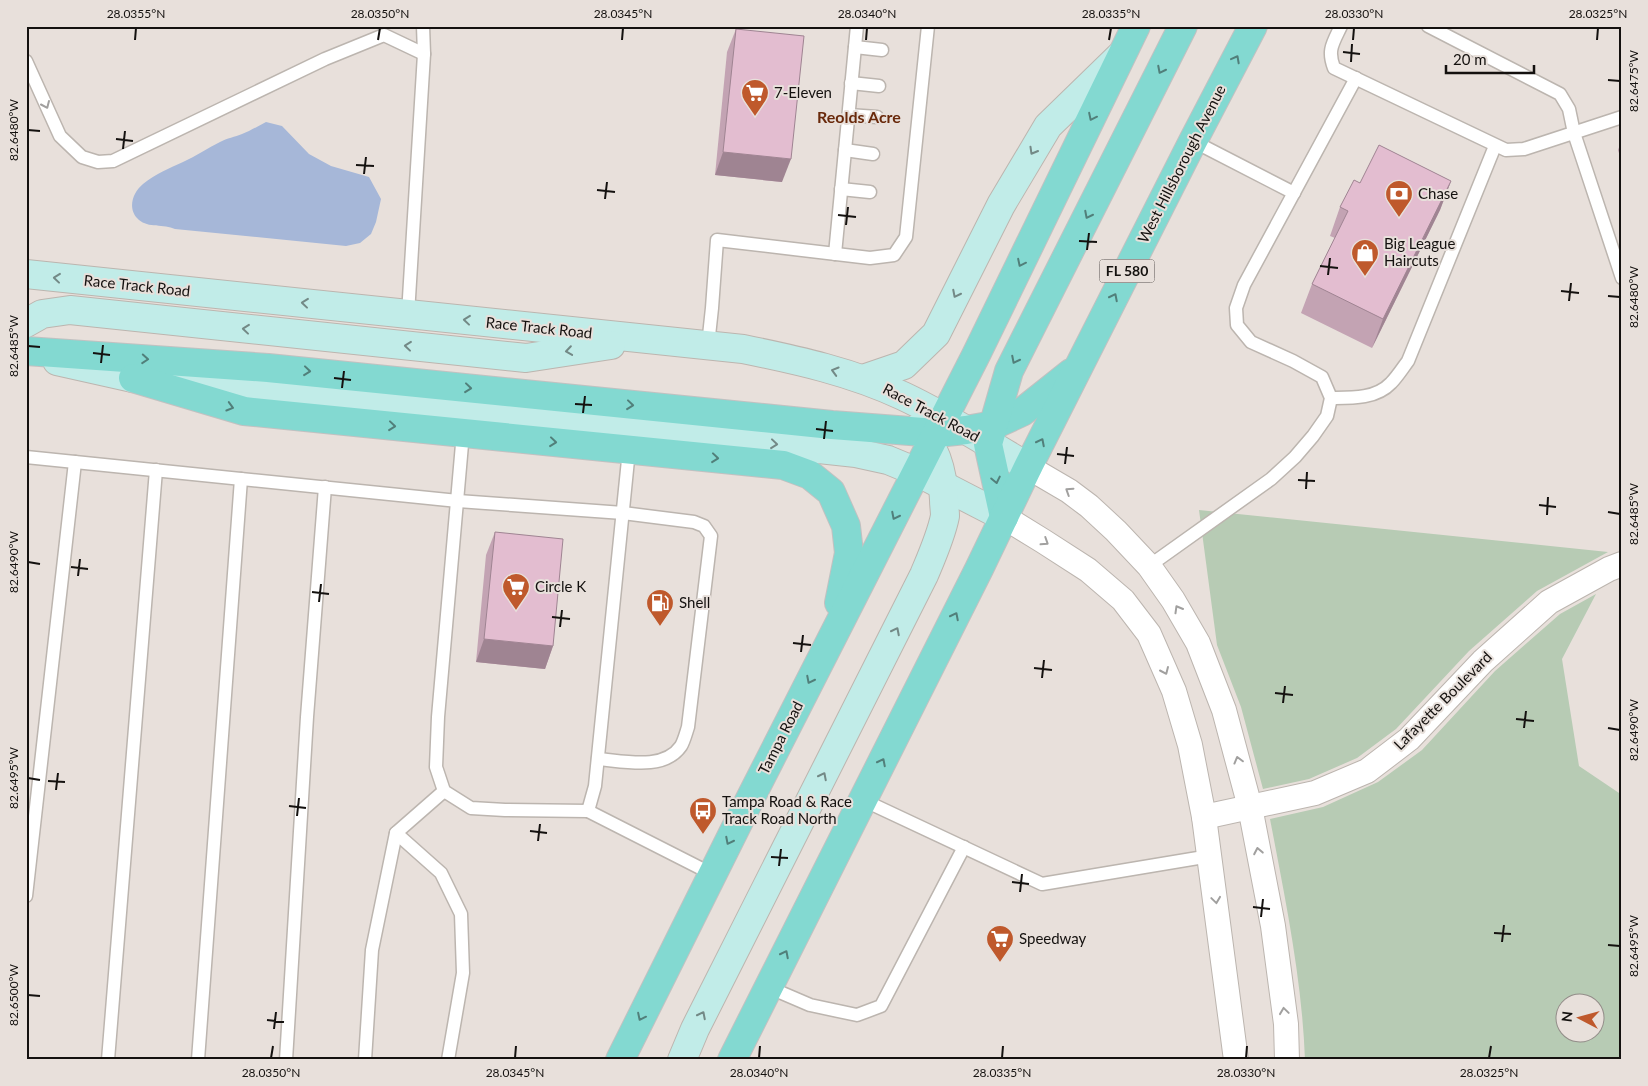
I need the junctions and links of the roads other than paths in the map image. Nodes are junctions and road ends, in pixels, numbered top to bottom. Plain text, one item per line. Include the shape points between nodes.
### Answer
1 (423, 26) edge
2 (857, 26) edge
3 (928, 26) edge
4 (1136, 26) edge
5 (1183, 26) edge
6 (1253, 26) edge
7 (1341, 26) edge
8 (1428, 26) edge
9 (855, 47) junction
10 (882, 50) dead end
11 (1125, 51) junction
12 (912, 53) dead end
13 (424, 54) junction
14 (926, 55) junction
15 (26, 61) edge
16 (1356, 78) junction
17 (851, 83) junction
18 (879, 86) dead end
19 (848, 115) junction
20 (876, 117) dead end
21 (1622, 117) edge
22 (1574, 132) junction
23 (1193, 141) junction
24 (1495, 146) junction
25 (845, 150) junction
26 (873, 154) dead end
27 (841, 189) junction
28 (870, 192) dead end
29 (1294, 193) junction
30 (835, 254) junction
31 (26, 274) edge
32 (1622, 278) edge
33 (408, 314) junction
34 (26, 323) edge
35 (652, 339) junction
36 (708, 345) junction
37 (26, 351) edge
38 (26, 355) edge
39 (1079, 368) junction
40 (133, 378) junction
41 (863, 379) junction
42 (1331, 398) junction
43 (954, 432) junction
44 (463, 433) junction
45 (629, 450) junction
46 (26, 457) edge
47 (75, 462) junction
48 (1028, 467) junction
49 (156, 470) junction
50 (917, 472) junction
51 (241, 479) junction
52 (944, 486) junction
53 (324, 487) junction
54 (458, 501) junction
55 (623, 513) junction
56 (1004, 517) junction
57 (1622, 564) edge
58 (1148, 566) junction
59 (832, 636) junction
60 (598, 759) junction
61 (444, 791) junction
62 (863, 800) junction
63 (1250, 807) junction
64 (588, 811) junction
65 (1204, 817) junction
66 (396, 833) junction
67 (964, 847) junction
68 (1210, 856) junction
69 (712, 874) junction
70 (26, 896) edge
71 (768, 987) junction
72 (108, 1060) edge
73 (198, 1060) edge
74 (286, 1060) edge
75 (365, 1060) edge
76 (448, 1060) edge
77 (620, 1060) edge
78 (682, 1060) edge
79 (732, 1060) edge
80 (1236, 1060) edge
81 (1287, 1060) edge

1 - 13 lane
2 - 9 lane
3 - 14 lane
4 - 11 main road
5 -> 43 main road via 1009,371
23 -> 6 main road, West Hillsborough Avenue / FL 580
7 - 16 lane via 1331,46 1330,57 1334,68
8 - 22 lane via 1560,94 1569,109
9 - 10 lane
9 - 17 lane
11 -> 41 main road via 1048,126 1001,206 936,334 904,365
11 -> 43 main road
12 - 14 lane
15 -> 13 lane via 60,136 82,157 113,162 325,59 384,35
13 - 33 lane
14 - 30 lane via 914,89 904,195 906,237 894,255 870,258
16 - 24 lane
16 - 29 lane
17 - 18 lane
17 - 19 lane
19 - 20 lane
19 - 25 lane
21 - 22 lane
22 - 24 lane via 1524,149 1506,150
22 - 32 lane
23 - 29 lane
39 -> 23 main road, West Hillsborough Avenue / FL 580
24 - 42 lane via 1408,362 1389,385 1374,393 1358,398
25 - 26 lane
25 - 27 lane
27 - 28 lane
27 - 30 lane
29 - 42 lane via 1244,285 1236,308 1237,324 1252,342 1322,377
30 - 36 lane via 717,240
33 -> 31 main road, Race Track Road
35 -> 33 main road, Race Track Road
35 -> 34 main road via 526,358 70,310 42,314
35 - 36 main road, Race Track Road
41 -> 36 main road, Race Track Road via 799,361
37 -> 43 main road via 268,368 832,426
38 - 40 main road
39 - 43 main road via 1022,412
48 -> 39 main road, West Hillsborough Avenue / FL 580
40 -> 44 main road via 244,411
40 -> 50 main road via 831,450 888,460
41 - 43 main road, Race Track Road via 904,396
42 - 58 lane via 1326,416 1295,457 1271,478
43 - 48 main road, Race Track Road
43 - 50 main road, Tampa Road
43 - 52 main road via 940,464
43 -> 56 main road
44 -> 45 main road
44 - 54 lane
45 - 55 lane
45 -> 59 main road via 783,465 810,475 831,492 846,526 849,553
46 - 47 lane
47 - 49 lane
47 - 70 lane
48 - 56 main road, West Hillsborough Avenue / FL 580
58 -> 48 street via 1089,506
49 - 51 lane
49 - 72 lane
50 - 52 main road
50 -> 59 main road, Tampa Road
51 - 53 lane
51 - 73 lane
52 - 56 main road
78 -> 52 main road via 924,575 945,514
53 - 54 lane
53 - 74 lane
54 - 55 lane
54 - 61 lane via 438,717 436,767
55 - 60 lane
55 - 60 lane via 694,522 704,526 711,536 688,727 681,746 668,758 656,763
62 -> 56 main road, FL 580
56 -> 65 street via 1088,570 1123,600 1149,634 1174,691 1190,745
57 - 63 street, Lafayette Boulevard via 1549,602 1482,661 1409,740 1367,771 1315,793
63 -> 58 street via 1224,710 1198,643
59 -> 69 main road, Tampa Road
60 - 64 lane
61 - 64 lane via 471,808
61 - 66 lane
62 - 67 lane
71 -> 62 main road, FL 580
63 - 65 street, Lafayette Boulevard
81 -> 63 street via 1286,1024 1273,926
64 - 69 lane
65 - 68 street
66 - 75 lane via 372,950
66 - 76 lane via 441,872 461,914 464,974
67 - 68 lane via 1042,884
67 - 71 lane via 881,1006 857,1015 810,1005
68 -> 80 street
69 -> 77 main road, Tampa Road
71 - 79 main road, FL 580

